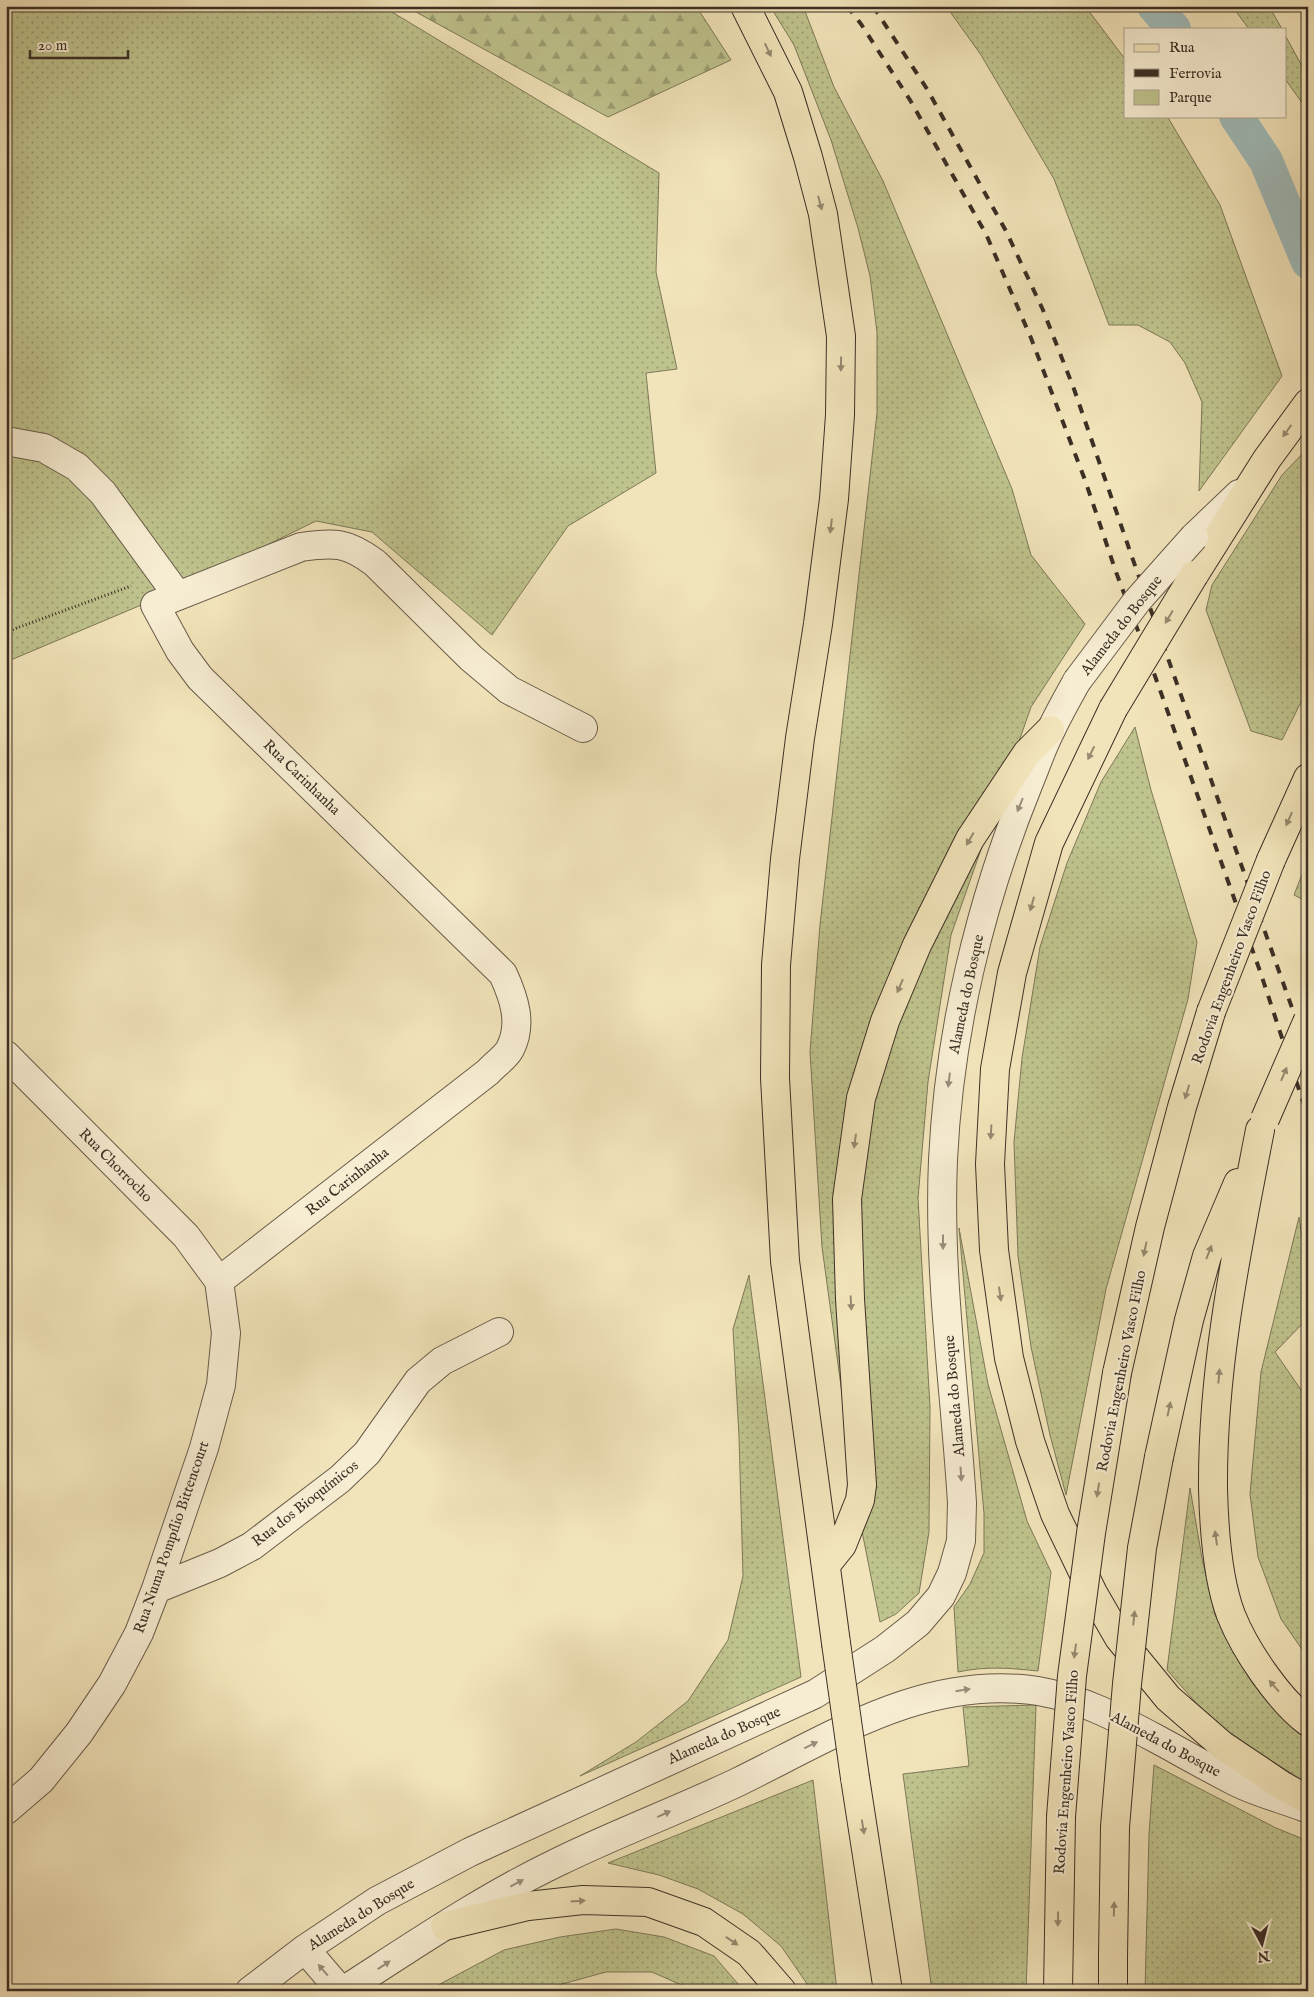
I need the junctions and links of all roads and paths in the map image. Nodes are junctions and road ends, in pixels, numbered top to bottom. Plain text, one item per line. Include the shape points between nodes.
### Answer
1 (745, 6) edge
2 (1308, 403) edge
3 (6, 441) edge
4 (1260, 470) junction
5 (162, 574) junction
6 (178, 596) junction
7 (6, 632) edge
8 (583, 728) dead end
9 (1050, 730) junction
10 (1308, 778) edge
11 (1308, 1020) edge
12 (6, 1055) edge
13 (1263, 1124) junction
14 (218, 1281) junction
15 (499, 1332) dead end
16 (826, 1565) junction
17 (156, 1589) junction
18 (1308, 1722) edge
19 (1308, 1800) edge
20 (1308, 1808) edge
21 (6, 1810) edge
22 (445, 1926) junction
23 (305, 1949) junction
24 (250, 1991) edge
25 (342, 1991) edge
26 (782, 1991) edge
27 (888, 1991) edge
28 (1058, 1991) edge
29 (1113, 1991) edge

1 -> 16 main road via 788,92 808,157 823,214 841,336 834,499 800,738 776,966 775,1078 785,1261
2 -> 4 main road
3 - 5 street via 44,448 77,467 103,493
4 - 9 street, Alameda do Bosque, bridge via 1137,601 1077,681
4 -> 19 main road, bridge via 1113,709 1049,843 1012,973 995,1068 990,1164 992,1222 1009,1358 1030,1441 1055,1514 1093,1593 1119,1638 1168,1698 1215,1740
5 - 6 street
5 - 7 path
6 - 8 street, Rua Carinhanha via 301,547 340,544 358,550 374,563 508,690
6 - 14 street, Rua Carinhanha via 155,605 180,652 200,678 503,974 517,1014 510,1050 488,1072
9 -> 16 main road via 1027,753 970,839 917,945 885,1021 861,1098 847,1199 862,1485 860,1500 842,1545
9 -> 23 street, Alameda do Bosque via 1010,828 987,902 962,1006 949,1079 943,1161 943,1264 962,1503 961,1541 941,1596 918,1624 815,1694 470,1852 377,1901
10 -> 28 main road, Rodovia Engenheiro Vasco Filho, bridge via 1271,860 1212,1012 1182,1107 1150,1227 1117,1373 1072,1676 1061,1817
13 -> 11 main road, bridge
12 - 14 street, Rua Chorrocho via 186,1236
18 -> 13 main road via 1260,1670 1231,1615 1214,1526 1213,1456 1219,1371 1236,1256
29 -> 13 main road, bridge via 1115,1827 1142,1548 1188,1320 1207,1256
14 - 17 street, Rua Numa Pompílio Bittencourt via 226,1333 221,1385 204,1448
15 - 17 street, Rua dos Bioquímicos via 442,1360 418,1381 367,1453 354,1466 252,1546
16 -> 27 main road, bridge
17 - 21 street, Rua Numa Pompílio Bittencourt via 112,1684 79,1734 41,1780
22 -> 20 street, Alameda do Bosque via 558,1862 817,1742 887,1711 931,1696 970,1689 1008,1688 1040,1692 1088,1704 1240,1783
25 -> 22 street, Alameda do Bosque
22 -> 26 main road via 528,1906 583,1900 648,1902 704,1922 749,1952
23 - 24 street, Alameda do Bosque
25 -> 23 street

